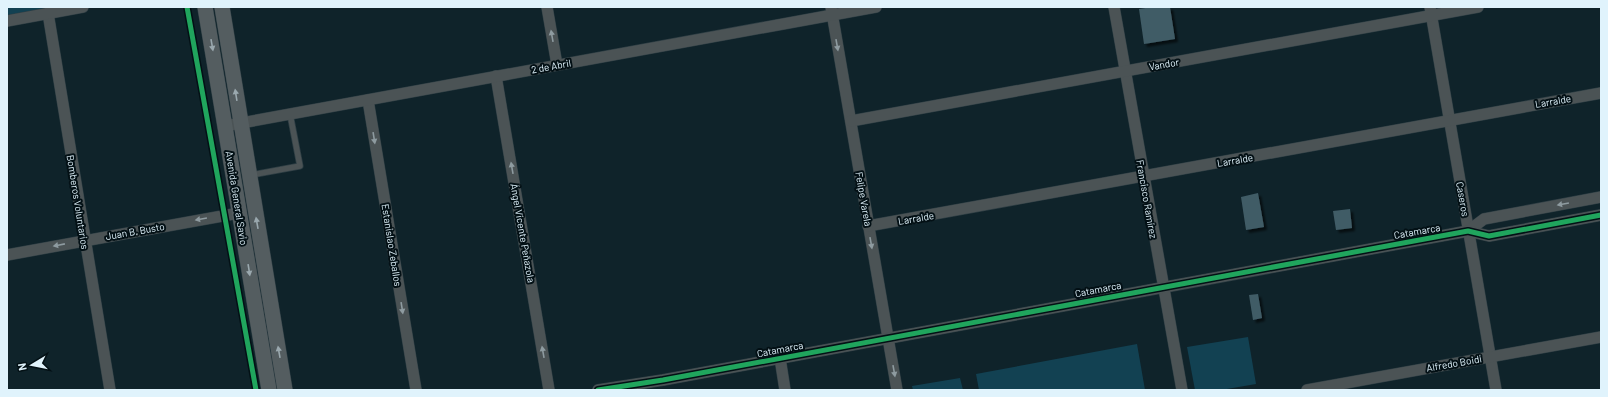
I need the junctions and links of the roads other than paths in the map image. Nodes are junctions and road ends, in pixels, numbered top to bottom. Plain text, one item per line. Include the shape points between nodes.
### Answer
1 (83, 7) edge
2 (205, 7) edge
3 (222, 7) edge
4 (547, 7) edge
5 (876, 7) edge
6 (1114, 7) edge
7 (1478, 7) edge
8 (831, 11) edge
9 (1431, 11) edge
10 (48, 13) junction
11 (7, 21) edge
12 (557, 65) junction
13 (1125, 72) junction
14 (496, 76) junction
15 (1601, 93) edge
16 (368, 100) junction
17 (290, 114) junction
18 (1449, 120) junction
19 (851, 121) junction
20 (240, 123) junction
21 (225, 126) junction
22 (248, 176) junction
23 (1143, 176) junction
24 (1601, 197) edge
25 (239, 212) junction
26 (1601, 215) edge
27 (868, 226) junction
28 (1468, 230) junction
29 (84, 240) junction
30 (7, 255) edge
31 (1163, 286) junction
32 (1601, 337) edge
33 (888, 338) junction
34 (1490, 357) junction
35 (780, 358) junction
36 (663, 385) edge
37 (110, 390) edge
38 (269, 390) edge
39 (285, 390) edge
40 (416, 390) edge
41 (549, 390) edge
42 (598, 390) edge
43 (785, 390) edge
44 (897, 390) edge
45 (1182, 390) edge
46 (1307, 390) edge
47 (1496, 390) edge

1 - 10 street
2 -> 21 main road, Avenida General Savio
20 -> 3 main road, Avenida General Savio
12 -> 4 street
5 - 8 street, 2 de Abril
6 - 13 street, Francisco Ramírez
7 - 9 street, Vandor
8 - 12 street, 2 de Abril
8 -> 19 street, Felipe Varela
9 - 13 street, Vandor
9 - 18 street, Caseros
10 - 11 street
10 - 29 street, Bomberos Voluntarios
12 - 14 street, 2 de Abril
13 - 19 street, Vandor
13 - 23 street, Francisco Ramírez
14 - 16 street, 2 de Abril
41 -> 14 street, Ángel Vicente Peñazola
15 - 18 street, Larralde
16 - 17 street, 2 de Abril
16 -> 40 street, Estanislao Zeballos
17 - 20 street, 2 de Abril
17 - 22 lane via 300,166
18 - 23 street, Larralde
18 - 28 street, Caseros
19 - 27 street, Felipe Varela
20 - 21 street, 2 de Abril
20 - 22 main road, Avenida General Savio
21 - 25 main road, Avenida General Savio
39 -> 22 main road, Avenida General Savio
23 - 27 street, Larralde
23 - 31 street, Francisco Ramírez
24 -> 28 street, Catamarca via 1484,219
25 -> 29 street, Juan B. Busto
25 -> 38 main road, Avenida General Savio
26 - 28 street, Catamarca via 1489,236
27 -> 33 street, Felipe Varela
28 - 31 street, Catamarca
28 - 34 street, Caseros
29 -> 30 street, Juan B. Busto
29 - 37 street, Bomberos Voluntarios
31 - 33 street, Catamarca
31 - 45 street, Francisco Ramírez
32 - 34 street, Alfredo Boidi
33 - 35 street, Catamarca
33 -> 44 street, Felipe Varela
34 - 46 street, Alfredo Boidi
34 - 47 street, Caseros
35 - 36 street, Catamarca
35 - 43 street
36 - 42 street, Catamarca

